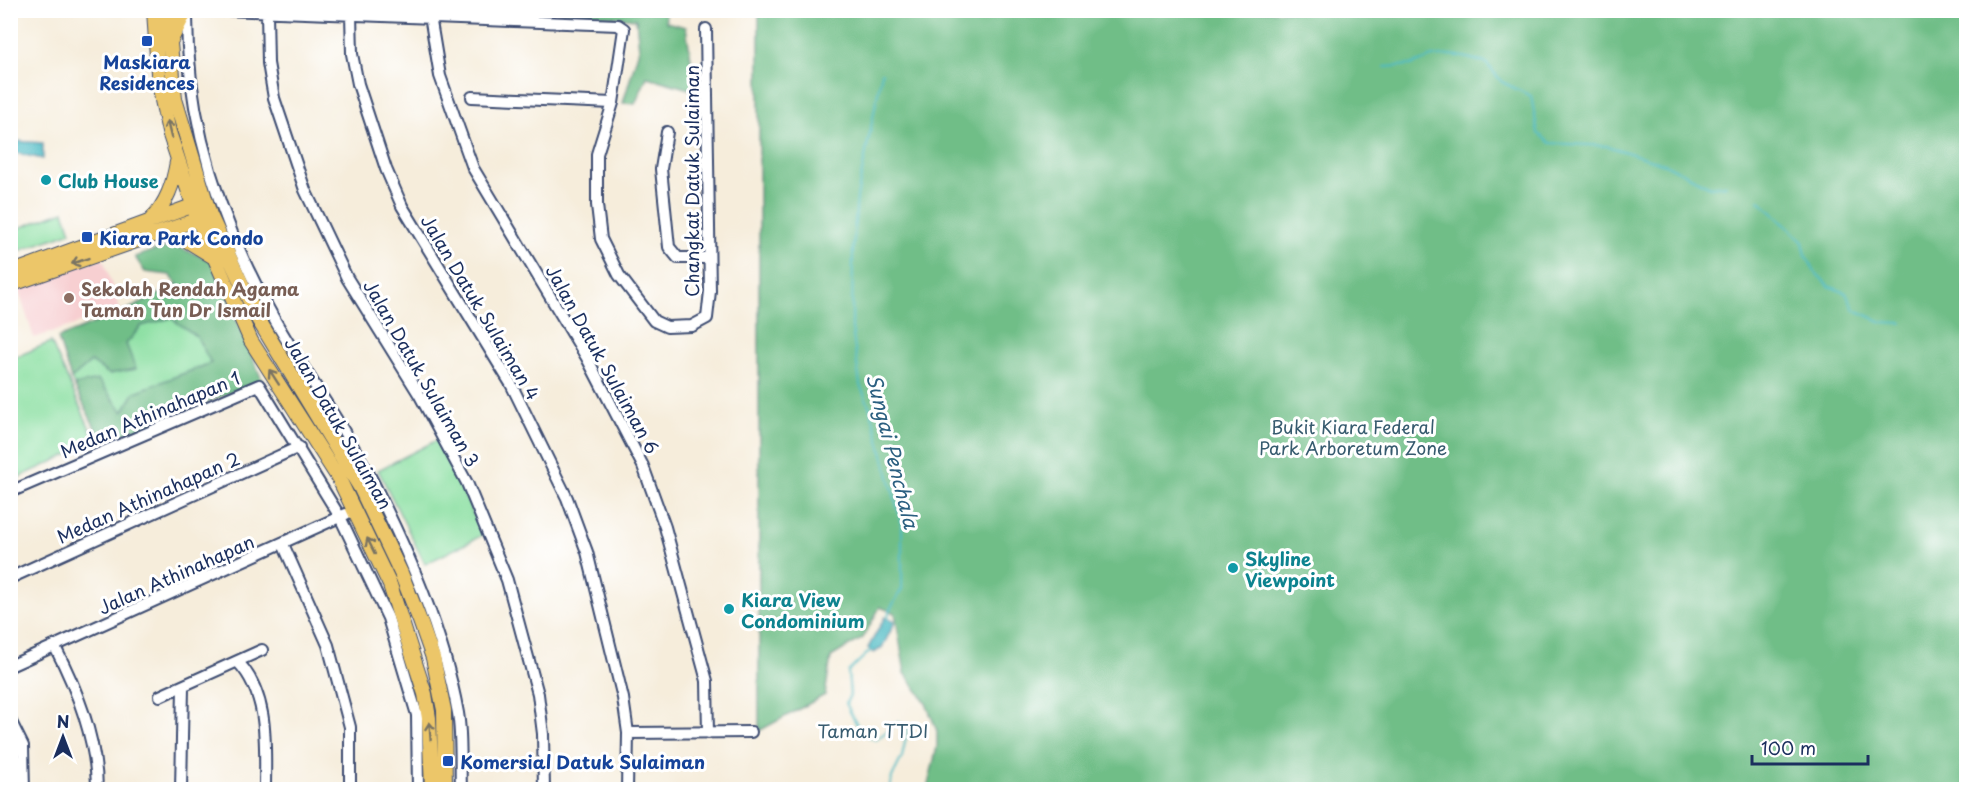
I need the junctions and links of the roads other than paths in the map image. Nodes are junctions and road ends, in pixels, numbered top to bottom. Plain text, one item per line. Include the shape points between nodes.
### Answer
1 (154, 10) edge
2 (167, 10) edge
3 (187, 10) edge
4 (225, 10) edge
5 (267, 12) edge
6 (351, 14) junction
7 (430, 16) junction
8 (706, 29) dead end
9 (169, 46) junction
10 (472, 97) dead end
11 (613, 103) junction
12 (667, 132) dead end
13 (177, 158) junction
14 (199, 203) junction
15 (204, 218) junction
16 (150, 221) junction
17 (155, 234) junction
18 (214, 257) junction
19 (709, 258) junction
20 (10, 273) edge
21 (10, 285) edge
22 (258, 319) junction
23 (251, 341) junction
24 (299, 447) junction
25 (339, 479) junction
26 (322, 486) junction
27 (10, 492) edge
28 (354, 510) junction
29 (340, 517) junction
30 (283, 544) junction
31 (10, 578) edge
32 (420, 621) junction
33 (55, 647) junction
34 (262, 650) dead end
35 (411, 650) junction
36 (238, 662) junction
37 (10, 666) edge
38 (183, 687) junction
39 (160, 696) dead end
40 (10, 720) edge
41 (752, 732) dead end
42 (628, 733) junction
43 (708, 733) junction
44 (23, 746) junction
45 (10, 752) edge
46 (24, 789) edge
47 (97, 789) edge
48 (181, 789) edge
49 (265, 789) edge
50 (350, 789) edge
51 (418, 789) edge
52 (432, 789) edge
53 (445, 789) edge
54 (461, 789) edge
55 (544, 789) edge
56 (627, 789) edge

13 -> 1 main road, Jalan Datuk Sulaiman via 158,73
2 - 9 main road, Jalan Datuk Sulaiman
3 - 9 main road
3 - 54 street, Jalan Datuk Sulaiman via 188,63 197,121 228,224 274,319 372,479 423,589 458,714
4 - 5 street
5 - 6 street
5 - 55 street, Jalan Datuk Sulaiman 3 via 268,63 274,98 305,190 347,278 419,394 467,483 507,580 538,694
6 - 7 street
6 - 42 street, Jalan Datuk Sulaiman 4 via 358,84 402,206 511,384 567,498 600,598
7 - 11 street, Changkat Datuk Sulaiman via 618,25 624,29
7 - 43 street, Jalan Datuk Sulaiman 6 via 440,76 473,168 584,352 644,466 707,681
8 - 19 street, Changkat Datuk Sulaiman
9 - 14 main road, Jalan Datuk Sulaiman via 175,99
10 - 11 street
11 - 19 street, Changkat Datuk Sulaiman via 597,154 597,205 602,239 619,275 654,321 667,327 692,326 707,318
12 - 19 street via 661,169 669,247 678,258
13 - 14 main road, Jalan Datuk Sulaiman
13 - 16 main road via 170,192
14 - 15 main road, Jalan Datuk Sulaiman
14 - 16 main road
15 - 17 main road
15 - 18 main road, Jalan Datuk Sulaiman
15 - 22 main road, Jalan Datuk Sulaiman
16 - 20 main road
17 - 18 main road via 186,240
17 -> 21 main road
18 - 23 main road, Jalan Datuk Sulaiman
22 - 23 main road via 248,327
22 - 32 main road, Jalan Datuk Sulaiman via 360,487
25 -> 23 main road, Jalan Datuk Sulaiman
24 - 26 street, Medan Athinahapan 1
24 - 27 street, Medan Athinahapan 1 via 259,385
24 - 31 street, Medan Athinahapan 2
25 - 26 street
25 - 28 main road, Jalan Datuk Sulaiman
26 - 29 street, Medan Athinahapan 1
28 - 29 street, Jalan Athinahapan
35 -> 28 main road, Jalan Datuk Sulaiman via 390,585
29 - 30 street, Jalan Athinahapan
29 - 51 street via 388,618 417,715
30 - 33 street, Jalan Athinahapan
30 - 50 street via 328,645 350,727
32 - 35 main road via 424,654
32 - 53 main road, Jalan Datuk Sulaiman via 444,710
33 - 37 street, Jalan Athinahapan
33 - 47 street via 91,739
34 - 36 street
52 -> 35 main road, Jalan Datuk Sulaiman via 429,718
36 - 38 street
36 - 49 street via 252,682 264,717
38 - 39 street
38 - 48 street
40 - 44 street
41 - 43 street
42 - 43 street
42 - 56 street, Jalan Datuk Sulaiman 4
44 - 45 street
44 - 46 street

